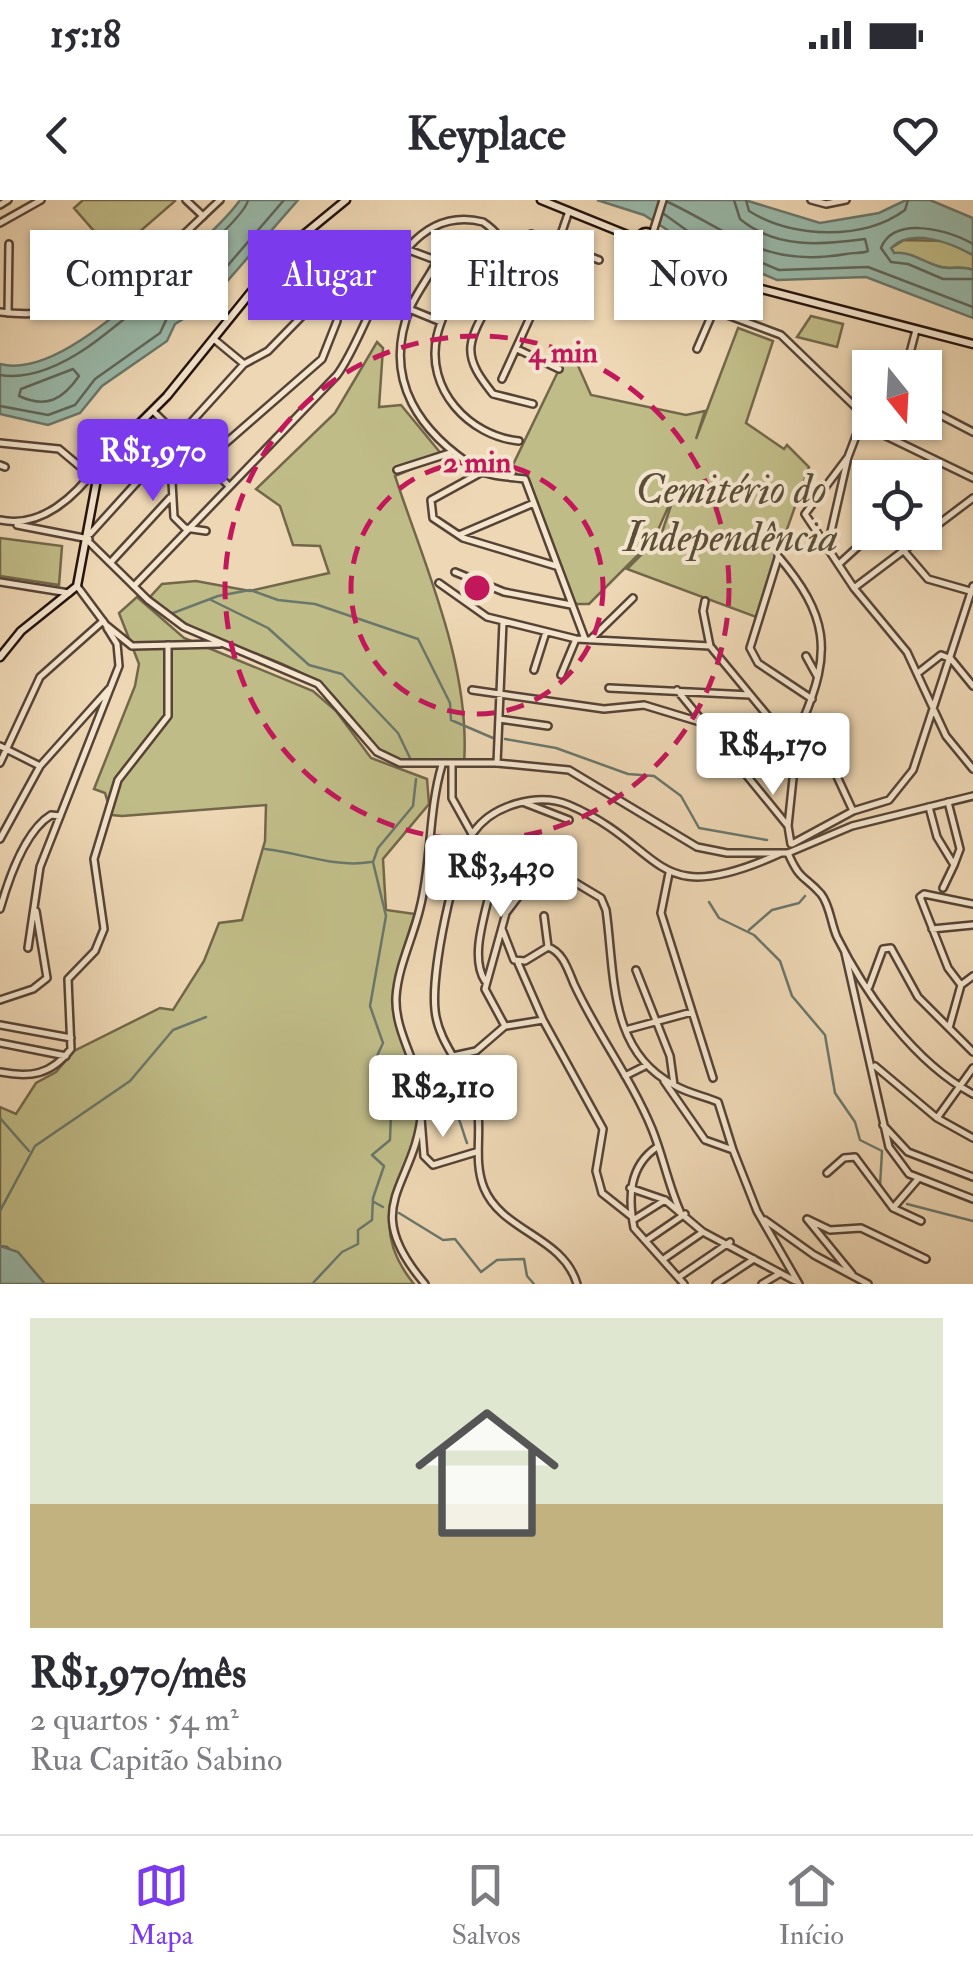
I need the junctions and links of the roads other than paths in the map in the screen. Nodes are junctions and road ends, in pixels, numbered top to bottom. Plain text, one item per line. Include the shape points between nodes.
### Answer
1 (8, 200) edge
2 (41, 200) edge
3 (186, 200) edge
4 (220, 200) edge
5 (346, 200) edge
6 (541, 200) edge
7 (664, 200) edge
8 (812, 200) edge
9 (846, 200) edge
10 (0, 204) edge
11 (448, 210) dead end
12 (568, 211) junction
13 (204, 216) junction
14 (0, 224) edge
15 (491, 230) edge
16 (562, 230) edge
17 (616, 230) edge
18 (650, 230) edge
19 (8, 244) dead end
20 (594, 258) edge
21 (599, 260) dead end
22 (431, 272) edge
23 (763, 290) edge
24 (411, 306) edge
25 (411, 311) edge
26 (0, 312) edge
27 (8, 313) junction
28 (298, 320) edge
29 (365, 320) edge
30 (408, 320) edge
31 (482, 320) edge
32 (529, 320) edge
33 (709, 320) edge
34 (739, 320) edge
35 (337, 321) dead end
36 (441, 322) joint
37 (916, 330) junction
38 (215, 340) junction
39 (973, 344) edge
40 (516, 349) junction
41 (696, 349) dead end
42 (911, 350) edge
43 (244, 364) junction
44 (559, 369) dead end
45 (502, 379) dead end
46 (533, 404) dead end
47 (852, 404) edge
48 (153, 410) junction
49 (942, 416) edge
50 (169, 429) junction
51 (973, 432) edge
52 (178, 436) junction
53 (519, 440) dead end
54 (858, 440) edge
55 (894, 440) edge
56 (0, 443) edge
57 (168, 444) junction
58 (450, 452) junction
59 (848, 458) junction
60 (204, 462) junction
61 (100, 463) junction
62 (397, 470) dead end
63 (482, 472) junction
64 (90, 476) junction
65 (973, 478) edge
66 (228, 485) junction
67 (170, 498) junction
68 (973, 498) edge
69 (534, 503) junction
70 (0, 520) edge
71 (942, 521) edge
72 (14, 524) junction
73 (185, 528) junction
74 (206, 531) dead end
75 (458, 535) junction
76 (89, 538) junction
77 (827, 549) junction
78 (854, 550) edge
79 (904, 550) joint
80 (111, 562) junction
81 (838, 565) junction
82 (556, 566) junction
83 (455, 572) dead end
84 (0, 582) edge
85 (439, 583) dead end
86 (77, 586) junction
87 (134, 586) junction
88 (854, 588) junction
89 (972, 590) edge
90 (69, 592) junction
91 (633, 598) dead end
92 (705, 601) dead end
93 (571, 605) junction
94 (504, 622) junction
95 (104, 623) junction
96 (960, 626) junction
97 (973, 630) edge
98 (546, 632) junction
99 (576, 639) junction
100 (587, 640) junction
101 (228, 644) junction
102 (168, 646) junction
103 (710, 646) junction
104 (806, 656) dead end
105 (0, 657) edge
106 (951, 659) junction
107 (534, 670) dead end
108 (918, 673) junction
109 (561, 675) dead end
110 (817, 676) junction
111 (111, 686) junction
112 (973, 686) edge
113 (608, 688) dead end
114 (472, 690) dead end
115 (678, 690) junction
116 (500, 694) junction
117 (751, 695) junction
118 (812, 699) junction
119 (934, 705) junction
120 (499, 719) junction
121 (700, 722) junction
122 (548, 726) dead end
123 (0, 746) edge
124 (8, 748) junction
125 (796, 750) junction
126 (828, 757) junction
127 (0, 763) edge
128 (497, 763) junction
129 (452, 764) junction
130 (442, 765) junction
131 (40, 766) junction
132 (973, 769) edge
133 (973, 796) edge
134 (522, 802) junction
135 (948, 802) junction
136 (929, 807) junction
137 (853, 811) junction
138 (60, 816) junction
139 (569, 820) dead end
140 (788, 826) junction
141 (472, 834) junction
142 (0, 839) edge
143 (791, 849) junction
144 (779, 854) junction
145 (954, 865) junction
146 (494, 870) dead end
147 (669, 873) junction
148 (943, 888) dead end
149 (973, 904) edge
150 (35, 908) junction
151 (0, 910) edge
152 (544, 916) dead end
153 (973, 925) edge
154 (502, 926) junction
155 (932, 929) junction
156 (548, 947) junction
157 (28, 948) dead end
158 (845, 950) junction
159 (517, 962) junction
160 (636, 970) dead end
161 (973, 976) edge
162 (485, 981) junction
163 (961, 985) junction
164 (869, 987) junction
165 (0, 1000) edge
166 (692, 1012) junction
167 (654, 1019) junction
168 (543, 1020) junction
169 (3, 1026) edge
170 (505, 1026) junction
171 (949, 1028) junction
172 (627, 1030) junction
173 (71, 1038) junction
174 (0, 1043) edge
175 (973, 1052) edge
176 (66, 1056) junction
177 (453, 1056) junction
178 (872, 1064) junction
179 (646, 1066) junction
180 (973, 1068) edge
181 (0, 1072) edge
182 (625, 1076) junction
183 (713, 1078) dead end
184 (662, 1079) junction
185 (674, 1086) junction
186 (960, 1086) junction
187 (973, 1094) edge
188 (420, 1117) junction
189 (937, 1118) junction
190 (882, 1122) junction
191 (973, 1138) edge
192 (657, 1146) junction
193 (732, 1150) junction
194 (476, 1152) junction
195 (827, 1173) dead end
196 (973, 1177) edge
197 (918, 1178) junction
198 (630, 1188) junction
199 (973, 1199) edge
200 (664, 1200) junction
201 (893, 1208) junction
202 (682, 1212) junction
203 (632, 1218) junction
204 (762, 1218) junction
205 (920, 1221) dead end
206 (703, 1232) junction
207 (647, 1240) junction
208 (730, 1242) junction
209 (665, 1258) junction
210 (754, 1259) junction
211 (926, 1259) dead end
212 (779, 1274) junction
213 (852, 1274) junction
214 (682, 1281) edge
215 (796, 1282) edge
216 (425, 1284) edge
217 (577, 1284) edge
218 (716, 1284) edge
219 (762, 1284) edge
220 (868, 1284) edge

1 - 10 street
2 - 14 street
3 - 13 street
4 - 13 street
5 - 38 main road via 286,250
6 - 12 main road
7 - 18 street
8 - 9 street
11 - 15 street
12 - 16 street
12 - 17 main road
13 - 27 street via 104,298 52,314
19 - 27 street
20 - 21 street
22 - 24 street
23 - 37 main road
25 - 36 street
26 - 27 street
28 - 43 street via 268,351
29 - 66 street via 337,376
30 - 58 street via 405,388 417,414
31 - 46 street via 472,360 492,394
32 - 40 street
33 - 41 street
34 - 47 street via 780,336
35 - 60 street via 322,359
36 - 53 street via 441,387 475,428
37 - 39 main road
37 - 42 street
38 - 43 street
38 - 48 main road
40 - 44 street
40 - 45 street
43 - 52 street
48 - 50 street
48 - 61 main road
49 - 51 street
50 - 52 street
50 - 57 street
52 - 57 street
52 - 60 street
54 - 59 street
55 - 65 street
56 - 64 street via 59,450
57 - 67 street
57 - 76 street
58 - 62 street
58 - 63 street
59 - 77 street
59 - 77 street via 805,512
60 - 66 street
61 - 64 street
61 - 76 main road
63 - 69 street via 525,479
63 - 75 street via 431,500 433,518
64 - 72 street via 60,506
66 - 73 street
67 - 73 street
67 - 80 street
68 - 71 street
69 - 75 street
69 - 82 street
70 - 72 street
72 - 76 street
73 - 74 street
73 - 87 street
75 - 82 street
76 - 80 street
76 - 86 main road
77 - 81 street
78 - 81 street
79 - 88 street
79 - 89 street via 928,579
80 - 87 street
81 - 88 street
82 - 93 street
83 - 93 street via 504,592
84 - 90 street
85 - 94 street via 478,614
86 - 90 main road
86 - 95 street
87 - 101 street via 184,627
88 - 108 street
89 - 96 street
90 - 105 main road
91 - 100 street
92 - 103 street
93 - 100 street
94 - 98 street
94 - 116 street
95 - 102 street via 132,646
95 - 111 street via 120,652
95 - 124 street via 40,677
96 - 97 street
96 - 106 street
98 - 99 street
98 - 107 street
99 - 100 street
99 - 109 street
100 - 103 street
101 - 102 street
101 - 130 street via 318,684 388,759
102 - 173 street via 168,716 125,766 94,859 105,922 95,951 68,979
103 - 117 street
104 - 110 street
106 - 108 street via 941,655
106 - 112 street
106 - 119 street
108 - 119 street
110 - 118 street
110 - 118 street via 822,626 778,556 752,654
111 - 131 street
111 - 138 street
113 - 115 street
114 - 116 street
115 - 117 street
115 - 121 street
116 - 120 street
116 - 121 street via 604,709 644,705
117 - 125 street
118 - 126 street via 804,730
119 - 132 street via 953,747
119 - 137 street via 900,790
120 - 122 street
120 - 128 street
121 - 140 street
123 - 124 street
124 - 127 street
124 - 131 street
125 - 126 street
125 - 140 street
126 - 137 street
128 - 129 street
128 - 144 street via 552,766 584,776 697,847
129 - 130 street
129 - 141 street via 452,798
130 - 188 street via 420,908 396,997 422,1097
131 - 142 street
133 - 135 street
134 - 139 street
134 - 141 street via 492,815
134 - 147 street via 570,805
135 - 136 street
135 - 145 street via 960,848
136 - 143 street
136 - 145 street
137 - 143 street
138 - 150 street via 40,867
138 - 151 street via 41,823
140 - 143 street
141 - 177 street via 438,953 434,994 436,1022
143 - 144 street
143 - 158 street via 801,880 825,902
144 - 147 street via 721,876
145 - 148 street
146 - 162 street via 482,932
147 - 166 street via 661,913
149 - 155 street via 920,897
150 - 157 street
150 - 165 street via 48,975 34,989
152 - 156 street
153 - 155 street
154 - 159 street
154 - 162 street
154 - 172 street via 525,888 552,878 566,877 601,898 612,990
155 - 163 street
156 - 159 street
156 - 182 street via 563,958 600,1040
158 - 164 street
158 - 178 street
159 - 168 street
160 - 167 street
161 - 163 street
162 - 170 street
163 - 171 street
164 - 171 street via 877,958 891,948 918,996
164 - 186 street via 887,1016
166 - 167 street
166 - 183 street
167 - 172 street
167 - 185 street
168 - 170 street
168 - 203 street via 602,1130 596,1160 602,1194
169 - 173 street
170 - 177 street via 476,1050
171 - 175 street
172 - 179 street
173 - 176 street
174 - 176 street
176 - 181 street via 32,1076
177 - 194 street via 478,1111
178 - 189 street
178 - 190 street
179 - 182 street
179 - 184 street
180 - 186 street
182 - 192 street
184 - 185 street
184 - 193 street via 706,1140
185 - 193 street via 718,1102
186 - 187 street
186 - 189 street
188 - 194 street via 426,1161 438,1164
188 - 216 street via 391,1225 399,1250
189 - 191 street
190 - 196 street via 908,1152
190 - 197 street via 895,1158
192 - 198 street via 641,1161
192 - 202 street
193 - 204 street
194 - 217 street via 490,1200 560,1255
195 - 201 street via 855,1156
197 - 199 street
197 - 201 street
198 - 200 street
198 - 203 street
200 - 202 street
200 - 203 street
201 - 205 street
202 - 206 street
202 - 207 street
203 - 207 street
204 - 213 street
204 - 215 street
206 - 208 street
206 - 209 street
207 - 209 street
208 - 210 street
208 - 214 street
209 - 214 street
210 - 212 street
210 - 218 street
211 - 213 street via 861,1228 830,1230 807,1220
212 - 215 street
212 - 219 street
213 - 220 street

